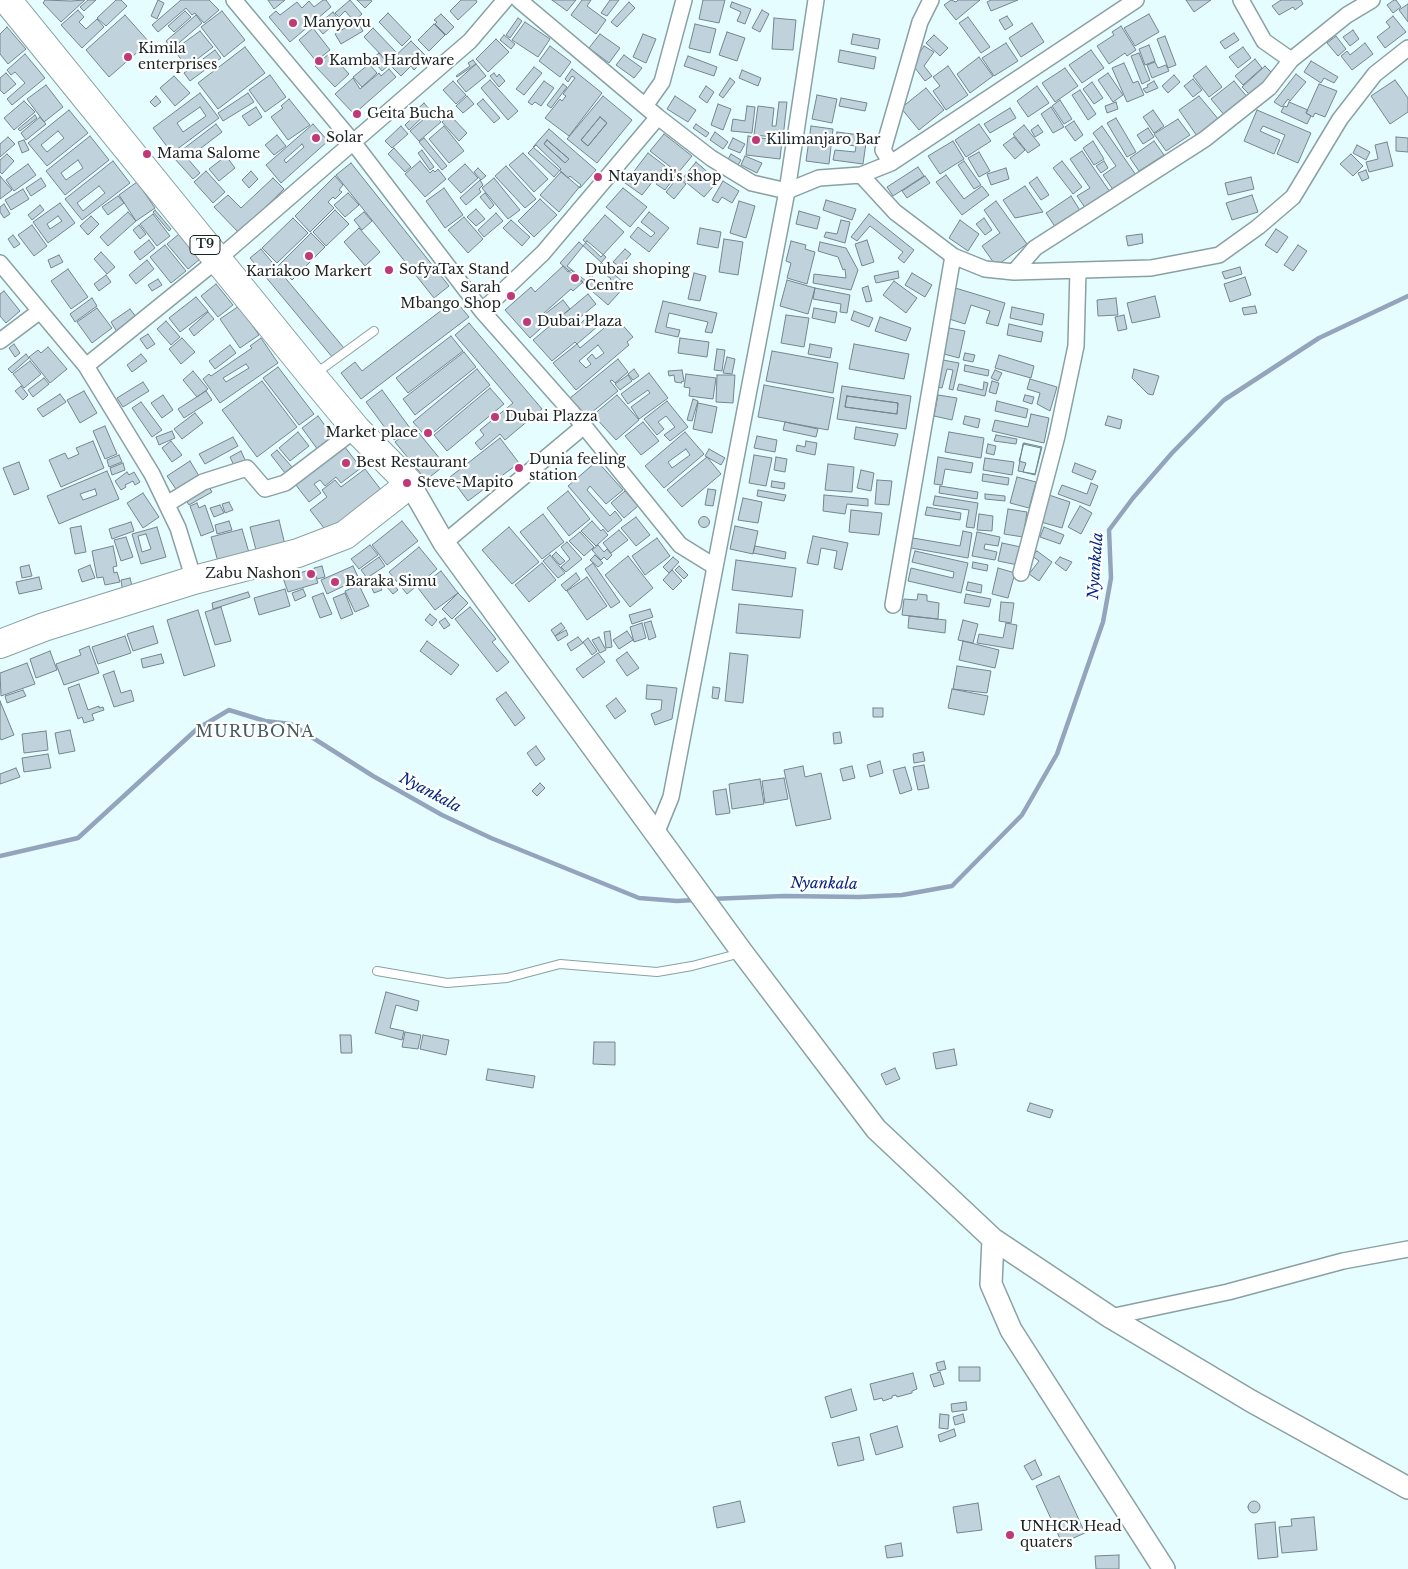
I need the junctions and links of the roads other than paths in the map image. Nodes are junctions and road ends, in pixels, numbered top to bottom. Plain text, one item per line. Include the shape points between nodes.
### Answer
1 (7, 0) edge
2 (234, 0) edge
3 (505, 0) edge
4 (519, 0) edge
5 (684, 0) edge
6 (816, 0) edge
7 (931, 0) edge
8 (1136, 0) edge
9 (1241, 0) edge
10 (1372, 0) edge
11 (1408, 48) edge
12 (1291, 60) junction
13 (645, 106) junction
14 (658, 117) junction
15 (353, 142) junction
16 (892, 163) junction
17 (860, 175) junction
18 (787, 191) junction
19 (953, 256) junction
20 (217, 260) junction
21 (0, 263) edge
22 (1078, 270) junction
23 (1014, 272) junction
24 (40, 311) junction
25 (482, 311) junction
26 (374, 331) dead end
27 (0, 341) edge
28 (86, 366) junction
29 (312, 376) junction
30 (584, 426) junction
31 (356, 429) junction
32 (410, 484) junction
33 (168, 504) junction
34 (444, 542) junction
35 (714, 566) junction
36 (1022, 573) dead end
37 (194, 580) junction
38 (893, 605) dead end
39 (0, 644) edge
40 (656, 834) junction
41 (742, 952) junction
42 (377, 971) dead end
43 (992, 1239) junction
44 (1408, 1249) edge
45 (1110, 1317) junction
46 (1408, 1488) edge
47 (1164, 1569) edge

1 - 20 highway, T9
2 - 15 street
3 - 15 street via 470,41
4 - 13 street
5 - 13 street via 662,82
6 - 18 street
7 - 16 street via 920,22 883,150
8 - 16 street
9 - 12 street via 1264,41
10 - 12 street via 1347,15
11 - 22 street via 1375,74 1340,119 1293,197 1219,255 1151,268
12 - 23 street via 1269,88 1205,139 1035,248
13 - 14 street
14 - 18 street via 711,158 752,183
14 - 25 street via 543,253
15 - 20 street
15 - 25 street
16 - 17 street
17 - 18 street via 819,178
17 - 19 street via 896,212
18 - 35 street
19 - 23 street via 985,269
19 - 38 street
20 - 28 street
20 - 29 highway, T9
21 - 24 street
22 - 23 street
22 - 36 street via 1076,346 1058,436
24 - 27 street
24 - 28 street
25 - 30 street
26 - 29 lane
28 - 33 street
29 - 31 highway, T9
30 - 34 street
30 - 35 street via 680,545
31 - 32 highway, T9
31 - 33 street via 285,482 265,489 247,468 203,482
32 - 34 main road
32 - 37 highway via 344,535 298,553
33 - 37 street
34 - 40 main road
35 - 40 street via 671,796
37 - 39 highway
40 - 41 main road
41 - 42 lane via 657,972 560,964 507,978 447,983
41 - 43 main road via 876,1129
43 - 45 main road
43 - 47 main road via 991,1284 1010,1330
44 - 45 street via 1343,1261 1228,1292
45 - 46 main road via 1251,1401

